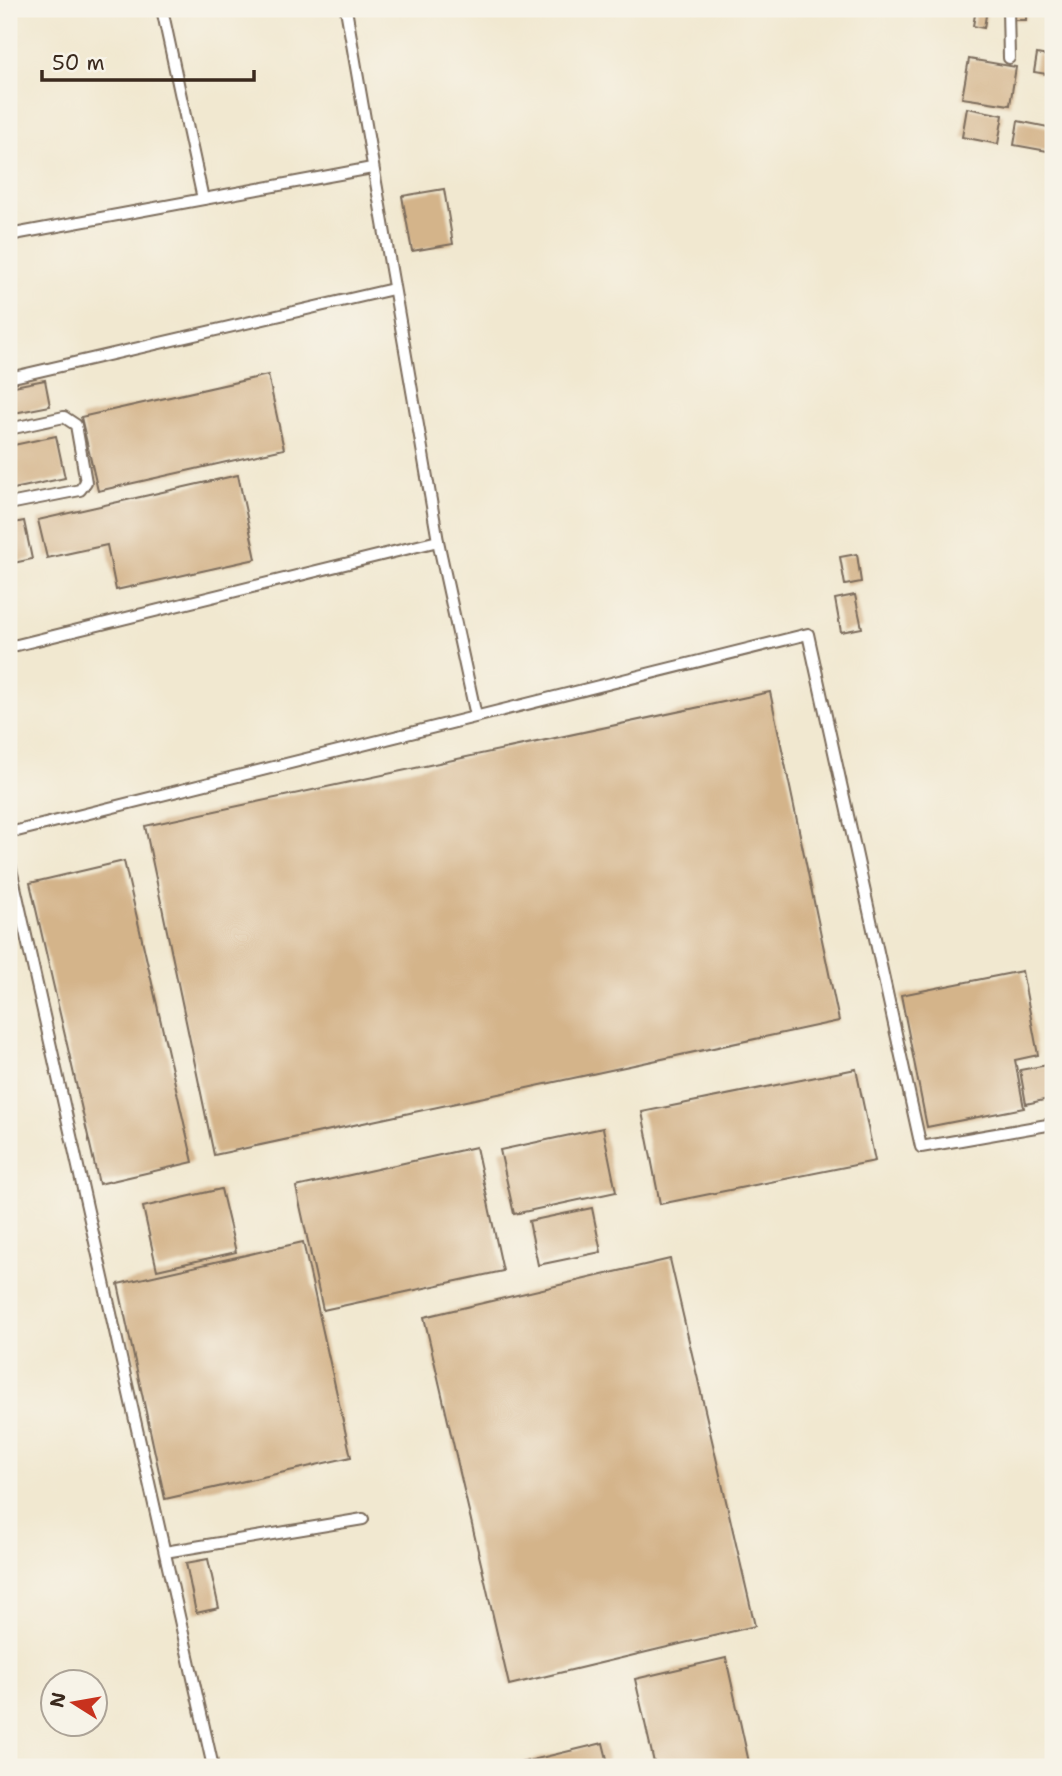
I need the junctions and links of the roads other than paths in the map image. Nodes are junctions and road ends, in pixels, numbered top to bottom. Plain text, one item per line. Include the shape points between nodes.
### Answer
1 (162, 9) edge
2 (346, 9) edge
3 (1008, 9) edge
4 (1009, 58) dead end
5 (372, 168) junction
6 (203, 199) junction
7 (9, 235) edge
8 (393, 289) junction
9 (9, 378) edge
10 (9, 429) edge
11 (9, 504) edge
12 (438, 541) junction
13 (9, 647) edge
14 (476, 716) junction
15 (9, 833) edge
16 (9, 860) edge
17 (1053, 1124) edge
18 (363, 1519) dead end
19 (164, 1552) junction
20 (213, 1767) edge

1 - 6 lane
2 - 5 lane
3 - 4 lane
5 - 6 lane
5 - 8 lane
6 - 7 lane
8 - 9 lane
8 - 12 lane
10 - 11 lane via 69,419 76,425 86,482 80,490
12 - 13 lane
12 - 14 lane
14 - 15 lane
14 - 17 lane via 808,634 921,1147
16 - 19 lane
18 - 19 lane
19 - 20 lane

